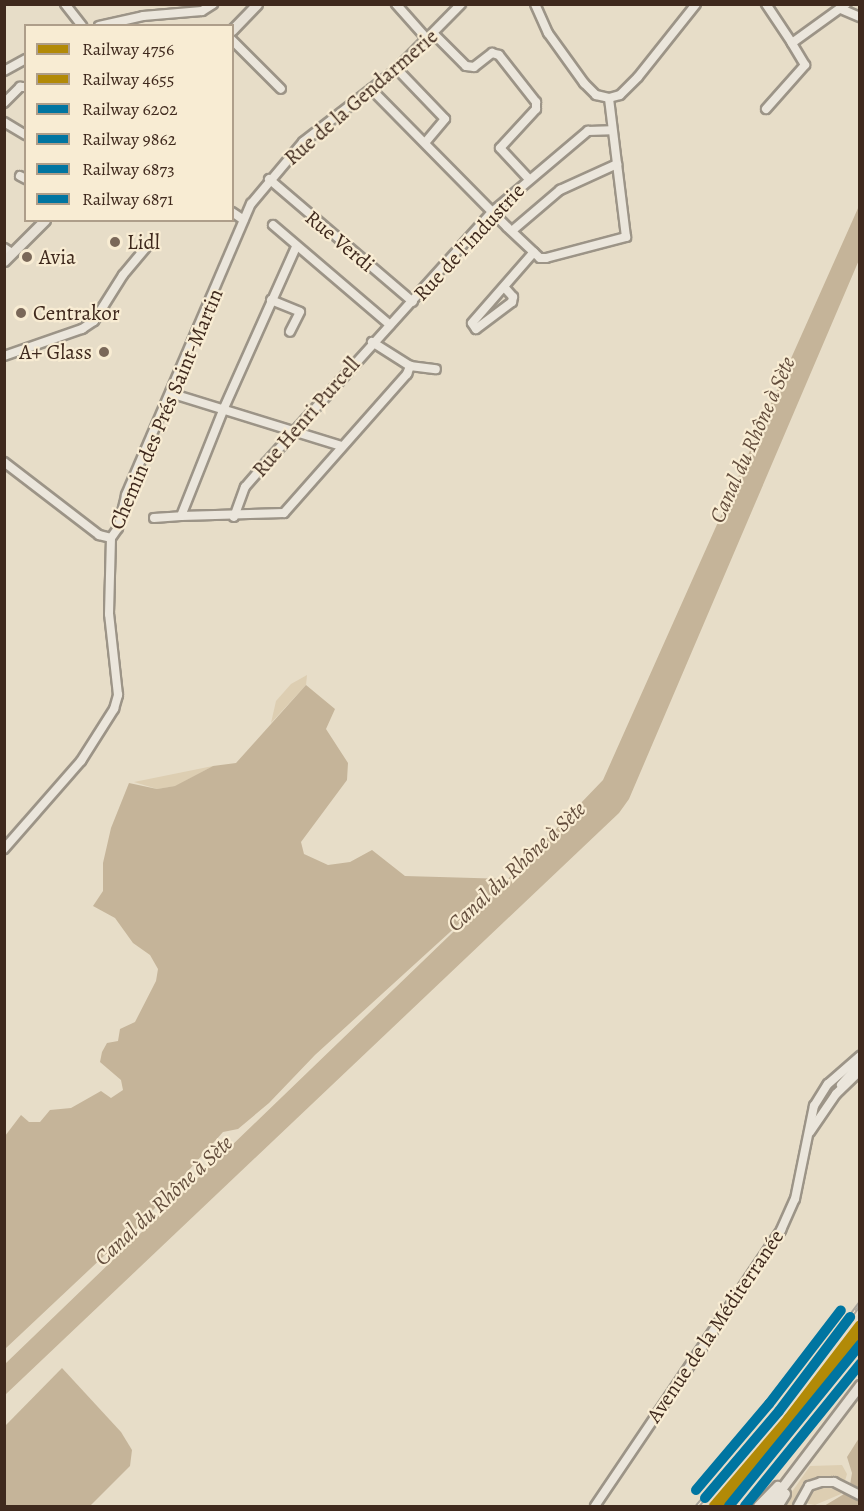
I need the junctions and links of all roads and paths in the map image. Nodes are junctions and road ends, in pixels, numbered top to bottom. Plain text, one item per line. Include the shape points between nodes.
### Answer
1 (65, 4) edge
2 (213, 4) edge
3 (257, 4) edge
4 (396, 4) edge
5 (461, 4) edge
6 (535, 4) edge
7 (696, 4) edge
8 (766, 4) edge
9 (843, 7) edge
10 (860, 17) edge
11 (80, 24) edge
12 (108, 24) edge
13 (234, 28) edge
14 (431, 37) junction
15 (234, 42) edge
16 (792, 43) junction
17 (24, 60) edge
18 (397, 69) junction
19 (4, 70) edge
20 (24, 87) edge
21 (281, 88) dead end
22 (371, 89) junction
23 (609, 98) junction
24 (4, 103) edge
25 (766, 109) dead end
26 (4, 122) edge
27 (611, 130) junction
28 (24, 134) edge
29 (425, 143) junction
30 (617, 164) junction
31 (528, 178) junction
32 (269, 179) junction
33 (492, 212) junction
34 (234, 213) edge
35 (244, 220) junction
36 (43, 222) edge
37 (273, 225) dead end
38 (513, 231) junction
39 (296, 247) junction
40 (146, 248) dead end
41 (8, 250) edge
42 (534, 252) junction
43 (4, 261) edge
44 (505, 288) junction
45 (271, 300) junction
46 (413, 302) junction
47 (390, 325) junction
48 (290, 332) dead end
49 (372, 342) junction
50 (4, 356) edge
51 (410, 366) junction
52 (436, 369) dead end
53 (170, 393) junction
54 (224, 408) junction
55 (294, 430) junction
56 (341, 446) junction
57 (4, 462) edge
58 (181, 516) junction
59 (234, 517) junction
60 (154, 518) dead end
61 (111, 538) junction
62 (4, 849) edge
63 (860, 1056) edge
64 (856, 1066) edge
65 (810, 1134) junction
66 (860, 1385) edge
67 (810, 1452) junction
68 (860, 1495) edge
69 (595, 1506) edge
70 (758, 1506) edge
71 (768, 1506) edge
72 (777, 1506) edge
73 (798, 1506) edge

1 - 11 street
2 - 12 street via 202,11 143,16
3 - 13 main road
4 - 14 street
5 - 14 street, Rue de la Gendarmerie
6 - 23 street via 548,33 584,83 594,94
7 - 23 street via 638,77 620,95
8 - 16 street
9 - 10 street
9 - 16 street
14 - 18 street, Rue de la Gendarmerie
14 - 31 street via 466,66 474,67 492,53 499,55 536,102 536,109 500,148
15 - 21 street
16 - 25 street via 805,65
17 - 19 street
18 - 22 street, Rue de la Gendarmerie
18 - 29 street via 445,119
20 - 24 street
22 - 29 street
22 - 32 street, Rue de la Gendarmerie via 318,129
23 - 27 street
26 - 28 street
27 - 30 street
27 - 31 street, Rue de l'Industrie via 588,131
29 - 33 street
30 - 38 street via 560,190
30 - 42 street via 626,237 546,258
31 - 33 street, Rue de l'Industrie
32 - 35 street, Rue de la Gendarmerie
32 - 46 street, Rue Verdi
33 - 38 street
33 - 46 street, Rue de l'Industrie
34 - 35 street
35 - 53 street, Chemin des Prés Saint-Martin
36 - 41 main road
37 - 39 street
38 - 42 street
39 - 45 street
39 - 47 street
40 - 50 street via 123,275 94,321 82,329
41 - 43 main road
42 - 44 street
44 - 44 street via 472,323 476,329 512,302 513,297
45 - 48 street via 300,312
45 - 54 street
46 - 47 street, Rue de l'Industrie
47 - 49 street, Rue Henri Purcell
49 - 51 street
49 - 55 street, Rue Henri Purcell
51 - 52 street
51 - 56 street
53 - 54 street
53 - 61 street, Chemin des Prés Saint-Martin
54 - 55 street
54 - 58 street
55 - 56 street
55 - 59 street, Rue Henri Purcell via 245,487
56 - 59 street via 284,513
57 - 61 street via 99,535
58 - 59 street
58 - 60 street
61 - 62 street, Chemin des Prés Saint-Martin via 110,614 118,694 114,709 81,761
63 - 64 street, Avenue de la Méditerranée
64 - 65 street, Avenue de la Méditerranée
64 - 65 street, Avenue de la Méditerranée via 828,1084 814,1106
65 - 69 street, Avenue de la Méditerranée via 795,1199 781,1230
66 - 67 main road
67 - 70 main road
67 - 71 main road
67 - 72 main road
68 - 73 street via 821,1482 809,1486

